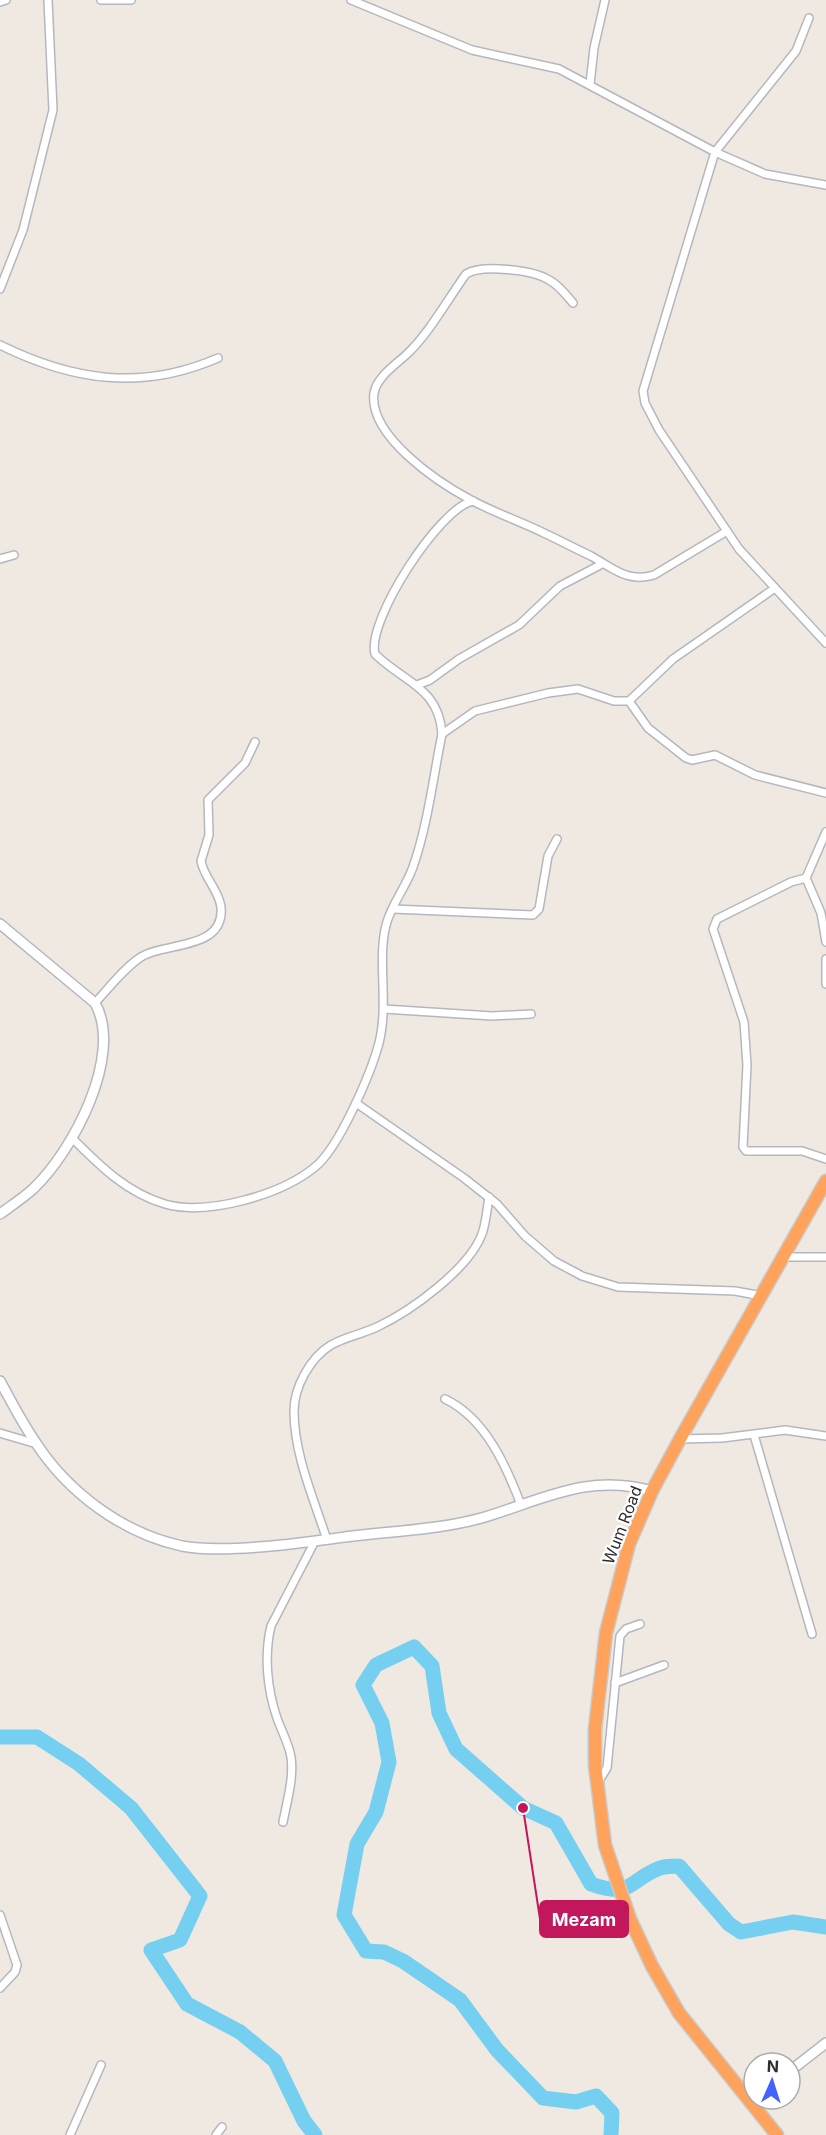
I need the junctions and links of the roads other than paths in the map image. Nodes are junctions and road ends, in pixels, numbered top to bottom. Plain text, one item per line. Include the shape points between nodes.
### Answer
1 (6, 0) edge
2 (48, 0) edge
3 (101, 0) edge
4 (131, 0) edge
5 (351, 0) edge
6 (605, 0) edge
7 (0, 2) edge
8 (809, 18) dead end
9 (590, 84) junction
10 (716, 152) junction
11 (826, 185) edge
12 (0, 289) edge
13 (573, 303) dead end
14 (0, 345) edge
15 (218, 358) dead end
16 (473, 501) junction
17 (727, 531) junction
18 (14, 555) dead end
19 (0, 559) edge
20 (602, 564) junction
21 (775, 588) junction
22 (826, 643) edge
23 (430, 680) junction
24 (417, 685) junction
25 (424, 692) junction
26 (629, 701) junction
27 (442, 734) junction
28 (255, 742) dead end
29 (826, 793) edge
30 (826, 832) edge
31 (556, 839) dead end
32 (806, 878) junction
33 (393, 909) junction
34 (0, 924) edge
35 (826, 942) edge
36 (826, 958) edge
37 (826, 984) edge
38 (95, 1003) junction
39 (384, 1009) junction
40 (531, 1014) dead end
41 (356, 1102) junction
42 (72, 1139) junction
43 (826, 1159) edge
44 (826, 1180) edge
45 (489, 1197) junction
46 (0, 1214) edge
47 (783, 1257) junction
48 (826, 1257) edge
49 (762, 1296) junction
50 (0, 1381) edge
51 (445, 1399) dead end
52 (0, 1432) edge
53 (754, 1435) junction
54 (826, 1436) edge
55 (680, 1438) junction
56 (37, 1444) junction
57 (652, 1491) junction
58 (521, 1505) junction
59 (327, 1540) junction
60 (315, 1541) junction
61 (640, 1624) dead end
62 (812, 1634) dead end
63 (664, 1665) dead end
64 (615, 1683) junction
65 (597, 1784) junction
66 (283, 1822) dead end
67 (0, 1915) edge
68 (0, 1988) edge
69 (826, 2043) edge
70 (802, 2062) edge
71 (101, 2065) dead end
72 (742, 2086) edge
73 (761, 2111) edge
74 (222, 2127) dead end
75 (70, 2135) edge
76 (216, 2135) edge
77 (777, 2135) edge

1 - 7 street
2 - 12 street via 53,110 23,230
3 - 4 street
5 - 9 street via 472,50 550,65
6 - 9 street
8 - 10 street via 796,51
9 - 10 street
10 - 11 street via 765,174
10 - 17 street via 643,391 659,430
13 - 16 street via 557,285 543,277 475,269 466,274 409,353 376,386 377,410 394,442 412,460
14 - 15 street via 58,370 112,378 186,372
16 - 20 street
16 - 24 street via 449,515 423,548 392,597 375,634 375,654
17 - 20 street via 644,578 617,573
17 - 21 street
18 - 19 street
20 - 23 street via 560,586 525,621
21 - 22 street
21 - 26 street via 673,659
23 - 24 street
23 - 25 street
24 - 25 street
25 - 27 street via 435,707
26 - 27 street via 614,701 578,689 548,693 475,711
26 - 29 street via 648,728 686,759 715,755 755,775
27 - 33 street via 422,839
28 - 38 street via 245,763 211,796 207,806 209,835 201,861 221,908 217,925 194,943 140,957
30 - 32 street
31 - 33 street via 548,856 538,909 533,915
32 - 35 street via 821,913
32 - 43 street via 717,919 713,929 744,1022 747,1065 743,1147 746,1151 802,1151
33 - 39 street via 386,925
34 - 38 street
36 - 37 street
38 - 42 street via 105,1031 100,1065 90,1101
39 - 40 street via 492,1017
39 - 41 street via 378,1044
41 - 42 street via 316,1167 285,1185 223,1205 187,1209 163,1204 128,1188
41 - 45 street
42 - 46 street via 33,1189
44 - 47 highway, Wum Road
45 - 49 street via 554,1261 599,1282 618,1287 735,1291
45 - 59 street via 482,1234 453,1274 379,1326 330,1346 314,1361 299,1385 294,1410 300,1457
47 - 48 street
47 - 49 highway, Wum Road
49 - 55 highway, Wum Road
50 - 56 street
51 - 58 street via 462,1407 493,1445 508,1469
52 - 56 street
53 - 54 street via 796,1430
53 - 55 street
53 - 62 street
55 - 57 highway, Wum Road
56 - 60 street via 67,1481 102,1512 164,1541 184,1546 228,1547
57 - 58 street via 631,1485 585,1485
57 - 65 highway, Wum Road via 629,1544 606,1633 595,1729
58 - 59 street via 432,1528
59 - 60 street
60 - 66 street via 268,1639 269,1682 291,1755
61 - 64 street via 621,1632
63 - 64 street
64 - 65 street via 607,1768
65 - 72 highway, Wum Road via 605,1845 619,1891 652,1966 679,2013
67 - 68 street via 16,1965 15,1972
69 - 70 street
71 - 75 street
73 - 77 highway, Wum Road
74 - 76 street

